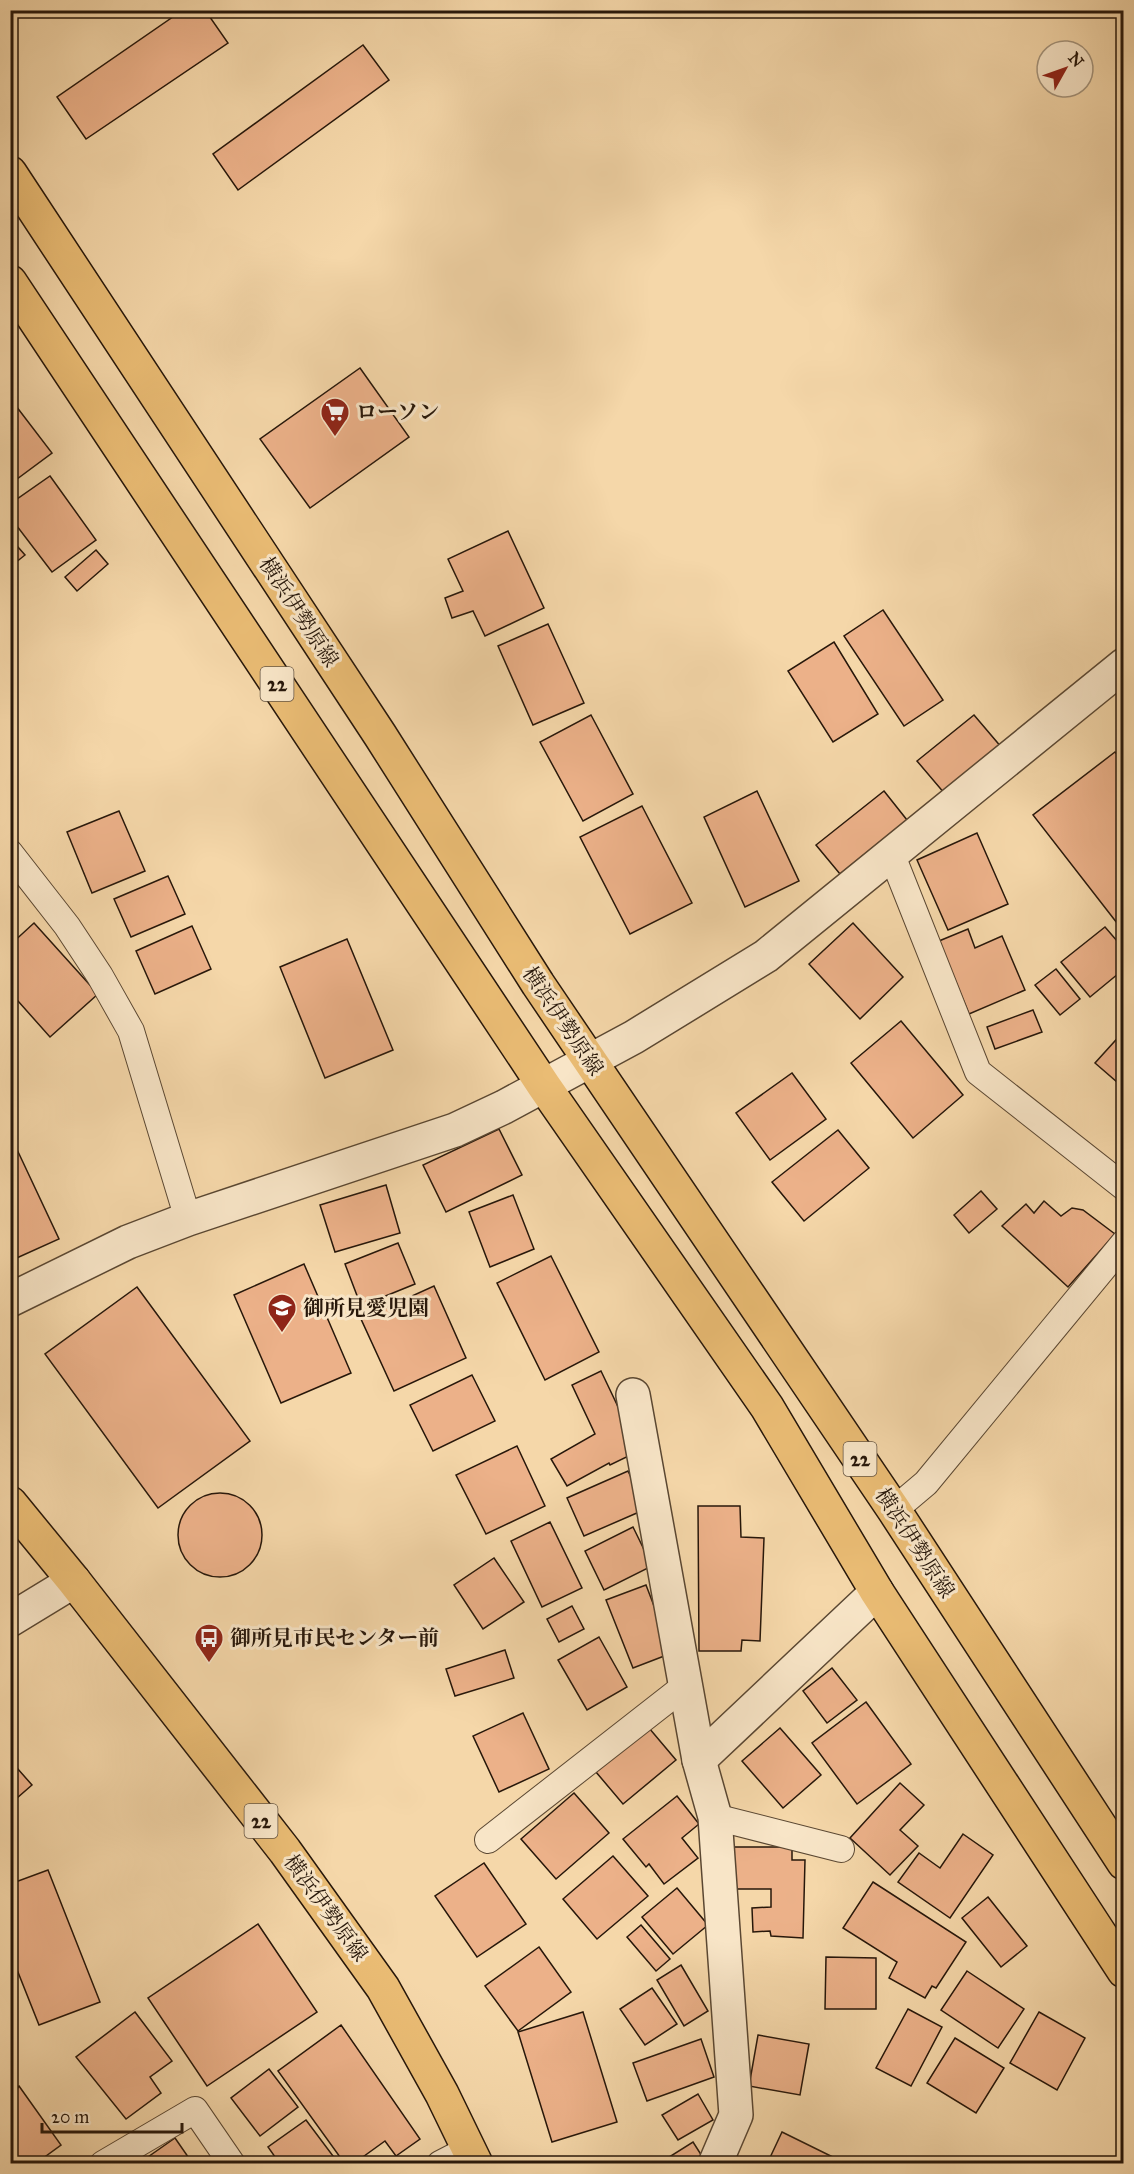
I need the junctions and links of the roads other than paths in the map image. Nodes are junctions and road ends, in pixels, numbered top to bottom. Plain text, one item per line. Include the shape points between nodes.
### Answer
1 (10, 173) edge
2 (10, 282) edge
3 (1124, 665) edge
4 (891, 853) junction
5 (10, 854) edge
6 (590, 1061) junction
7 (544, 1086) junction
8 (1124, 1187) edge
9 (188, 1219) junction
10 (1124, 1243) edge
11 (10, 1300) edge
12 (633, 1395) dead end
13 (10, 1503) edge
14 (894, 1510) junction
15 (74, 1581) junction
16 (877, 1592) junction
17 (10, 1620) edge
18 (685, 1686) junction
19 (699, 1760) junction
20 (715, 1817) junction
21 (488, 1840) dead end
22 (841, 1849) dead end
23 (1124, 1863) edge
24 (1124, 1971) edge
25 (472, 2156) edge
26 (103, 2163) edge
27 (232, 2163) edge
28 (440, 2163) edge
29 (715, 2163) edge

1 - 6 main road, 横浜伊勢原線 / 22
2 - 7 main road, 22
3 - 4 street
4 - 6 street via 766,956
4 - 8 lane via 978,1072
5 - 9 lane via 67,926 130,1031
6 - 7 street
6 - 14 main road, 横浜伊勢原線 / 22
7 - 9 street via 455,1130
7 - 16 main road, 22 via 766,1407
9 - 11 street via 128,1242
10 - 14 lane via 926,1484
12 - 18 street
13 - 15 main road, 横浜伊勢原線 / 22
14 - 23 main road, 横浜伊勢原線 / 22
15 - 17 street
15 - 25 main road, 横浜伊勢原線 / 22 via 285,1851 383,1988
16 - 19 street
16 - 24 main road, 22
18 - 19 street
18 - 21 lane
19 - 20 street
20 - 22 lane
20 - 29 street via 736,2115
25 - 28 lane
26 - 27 lane via 195,2110

